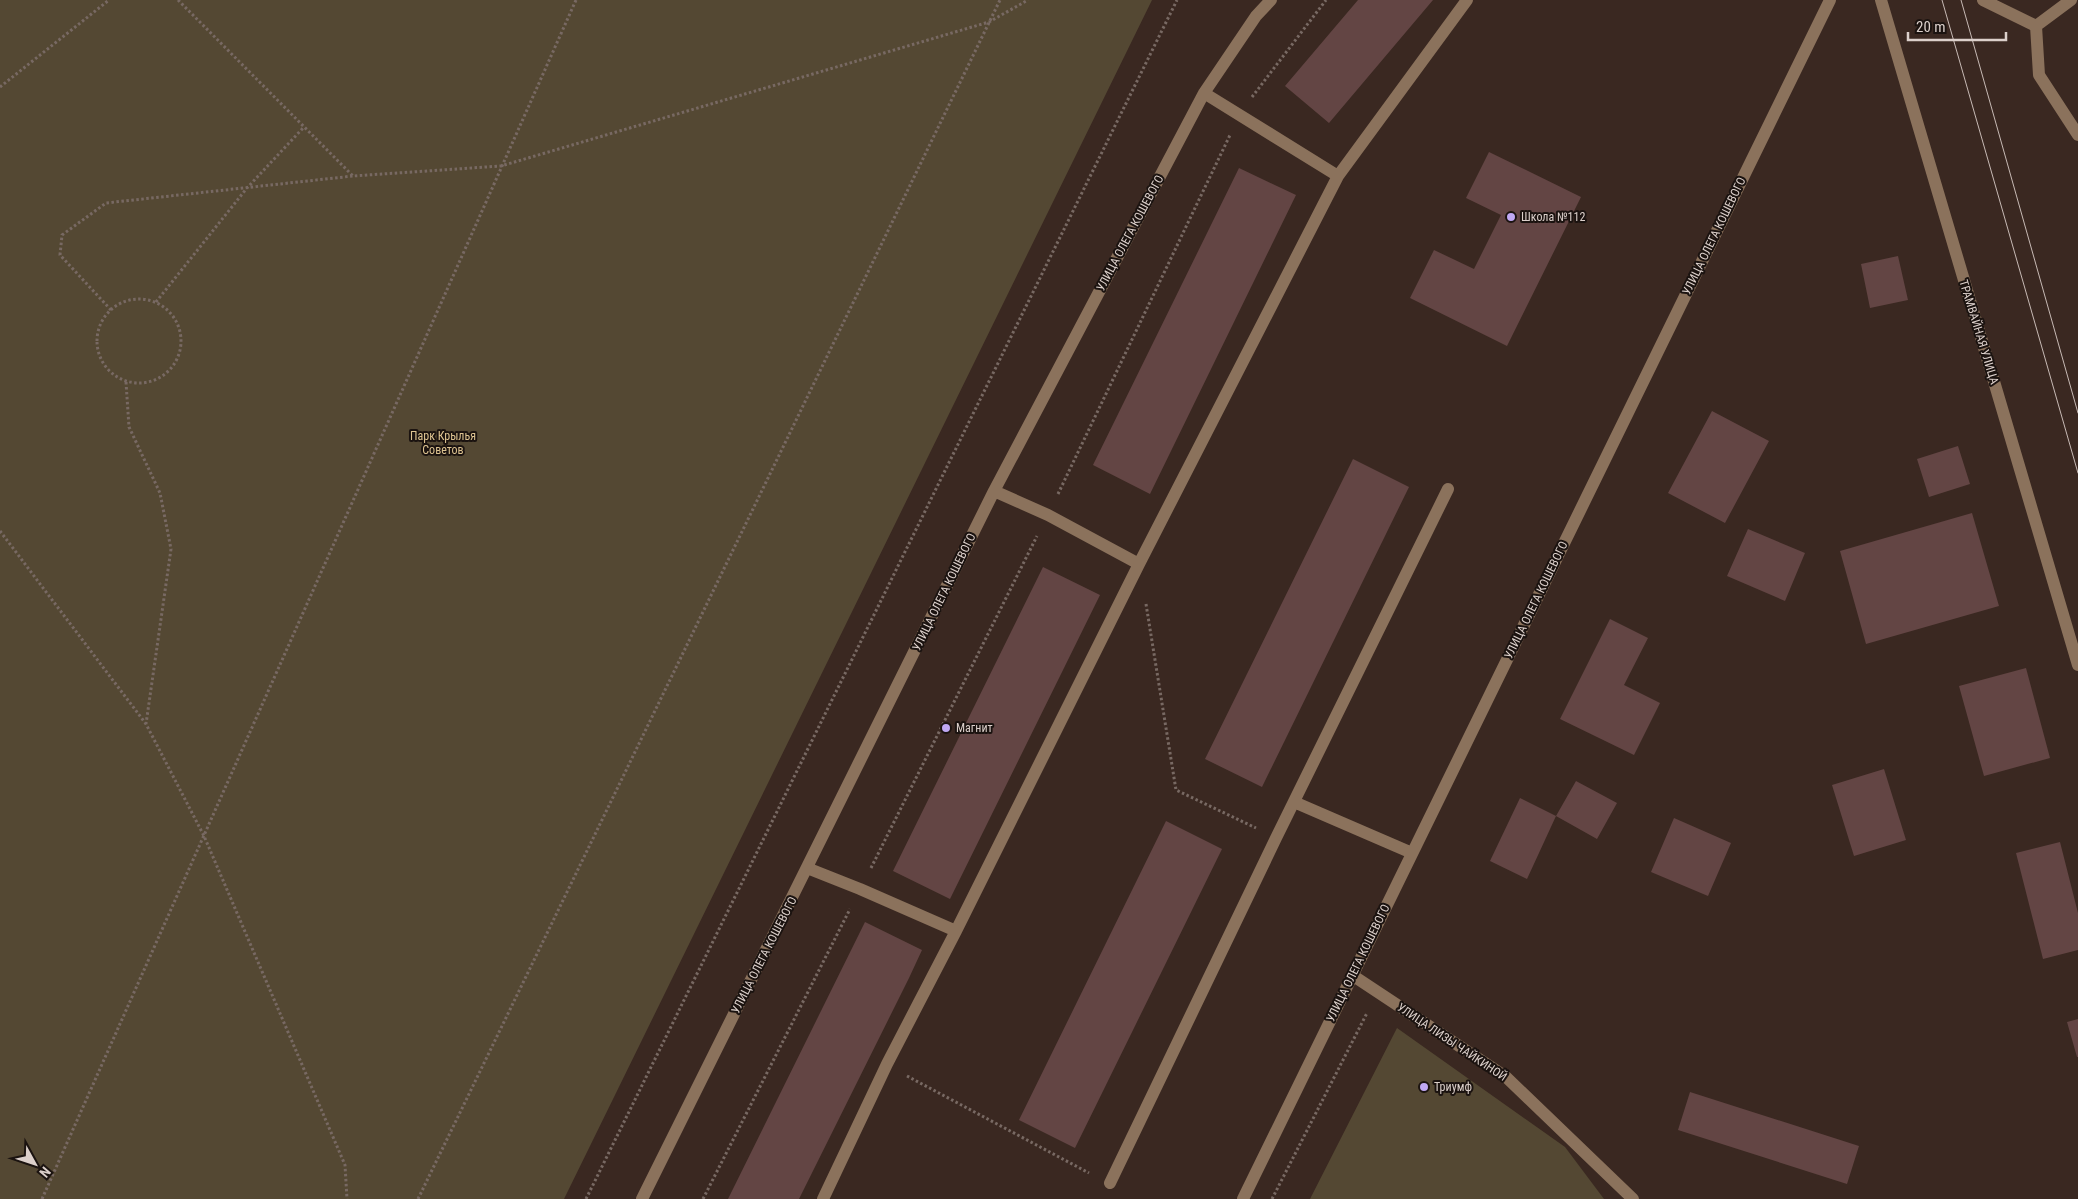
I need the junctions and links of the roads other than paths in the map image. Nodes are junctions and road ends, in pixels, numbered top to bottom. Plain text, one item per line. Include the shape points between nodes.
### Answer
1 (1271, 0) edge
2 (1467, 0) edge
3 (1830, 0) edge
4 (1881, 0) edge
5 (1983, 0) edge
6 (2071, 0) edge
7 (2036, 26) junction
8 (1204, 93) junction
9 (2078, 136) edge
10 (1338, 176) junction
11 (1448, 489) dead end
12 (994, 491) junction
13 (1139, 564) junction
14 (2078, 665) edge
15 (1294, 802) junction
16 (1412, 853) junction
17 (807, 868) junction
18 (956, 931) junction
19 (1352, 975) junction
20 (1110, 1183) road end
21 (642, 1199) edge
22 (823, 1199) edge
23 (1243, 1199) edge
24 (1634, 1199) edge

1 - 8 street, УЛИЦА ОЛЕГА КОШЕВОГО via 1256,16
2 - 10 street
3 - 16 street, УЛИЦА ОЛЕГА КОШЕВОГО
4 - 14 street, ТРАМВАЙНАЯ УЛИЦА
5 - 7 street
6 - 7 street
7 - 9 street via 2039,75
8 - 10 street
8 - 12 street, УЛИЦА ОЛЕГА КОШЕВОГО
10 - 13 street
11 - 15 street
12 - 13 street via 1048,515
12 - 17 street, УЛИЦА ОЛЕГА КОШЕВОГО
13 - 18 street
15 - 16 street
15 - 20 street
16 - 19 street, УЛИЦА ОЛЕГА КОШЕВОГО
17 - 18 street
17 - 21 street, УЛИЦА ОЛЕГА КОШЕВОГО
18 - 22 street via 887,1064
19 - 23 street, УЛИЦА ОЛЕГА КОШЕВОГО
19 - 24 street, УЛИЦА ЛИЗЫ ЧАЙКИНОЙ via 1506,1077

